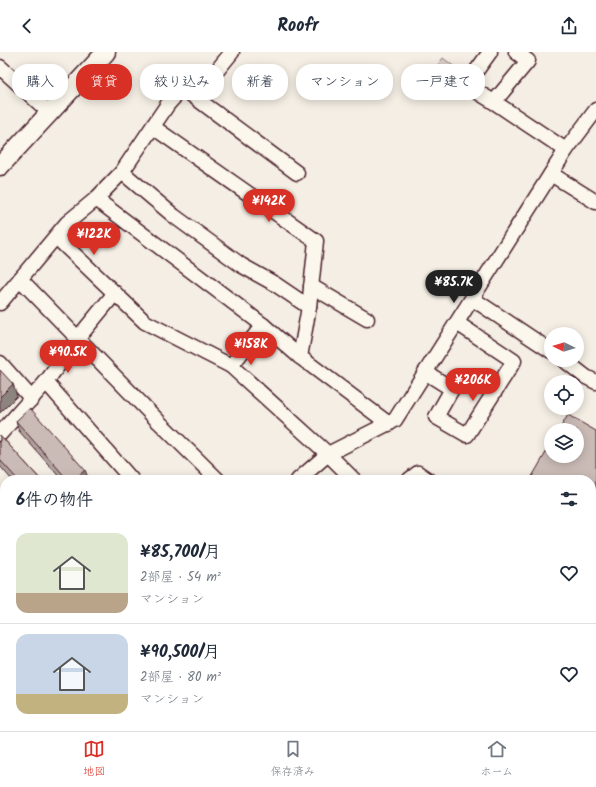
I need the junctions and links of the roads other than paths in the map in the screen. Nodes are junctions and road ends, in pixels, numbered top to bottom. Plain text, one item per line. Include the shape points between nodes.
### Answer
1 (106, 52) edge
2 (232, 52) edge
3 (490, 52) edge
4 (516, 52) edge
5 (222, 64) edge
6 (482, 64) edge
7 (0, 67) edge
8 (485, 97) edge
9 (171, 100) edge
10 (198, 100) edge
11 (494, 102) junction
12 (596, 110) edge
13 (50, 113) junction
14 (153, 127) junction
15 (566, 150) junction
16 (0, 166) edge
17 (122, 172) junction
18 (297, 173) dead end
19 (551, 174) junction
20 (96, 199) junction
21 (596, 202) edge
22 (56, 237) junction
23 (20, 279) junction
24 (311, 286) junction
25 (115, 293) junction
26 (473, 299) junction
27 (0, 303) edge
28 (309, 307) junction
29 (367, 319) dead end
30 (457, 323) junction
31 (263, 325) junction
32 (78, 338) junction
33 (544, 346) edge
34 (300, 357) junction
35 (0, 363) edge
36 (231, 366) junction
37 (574, 367) edge
38 (425, 372) junction
39 (46, 382) junction
40 (596, 382) edge
41 (32, 399) junction
42 (389, 424) junction
43 (0, 434) edge
44 (328, 454) junction
45 (128, 475) edge
46 (213, 475) edge
47 (304, 475) edge
48 (349, 475) edge

1 - 13 main road
2 - 5 street
3 - 6 street
4 - 11 street via 528,61
7 - 13 street
8 - 11 street
9 - 14 street
10 - 18 street
11 - 15 street
12 - 15 street
13 - 16 main road
14 - 17 street
14 - 24 street via 316,241
15 - 19 street
17 - 20 street
17 - 28 street via 180,220 241,265
19 - 21 street
19 - 26 street
20 - 22 street
20 - 31 street
22 - 23 street
22 - 25 street
23 - 27 street
23 - 32 street
24 - 28 street
24 - 29 street
25 - 32 street
25 - 36 street via 145,322
26 - 30 street
26 - 33 street
28 - 34 street
30 - 38 street
30 - 38 street via 514,361 467,436 436,417 452,390
31 - 34 street
31 - 36 street
32 - 39 street
32 - 46 street
34 - 42 street
35 - 41 street
36 - 44 street
37 - 40 street
38 - 42 street via 395,420
39 - 41 street
39 - 45 street
41 - 43 street
42 - 44 street
44 - 47 street
44 - 48 street

